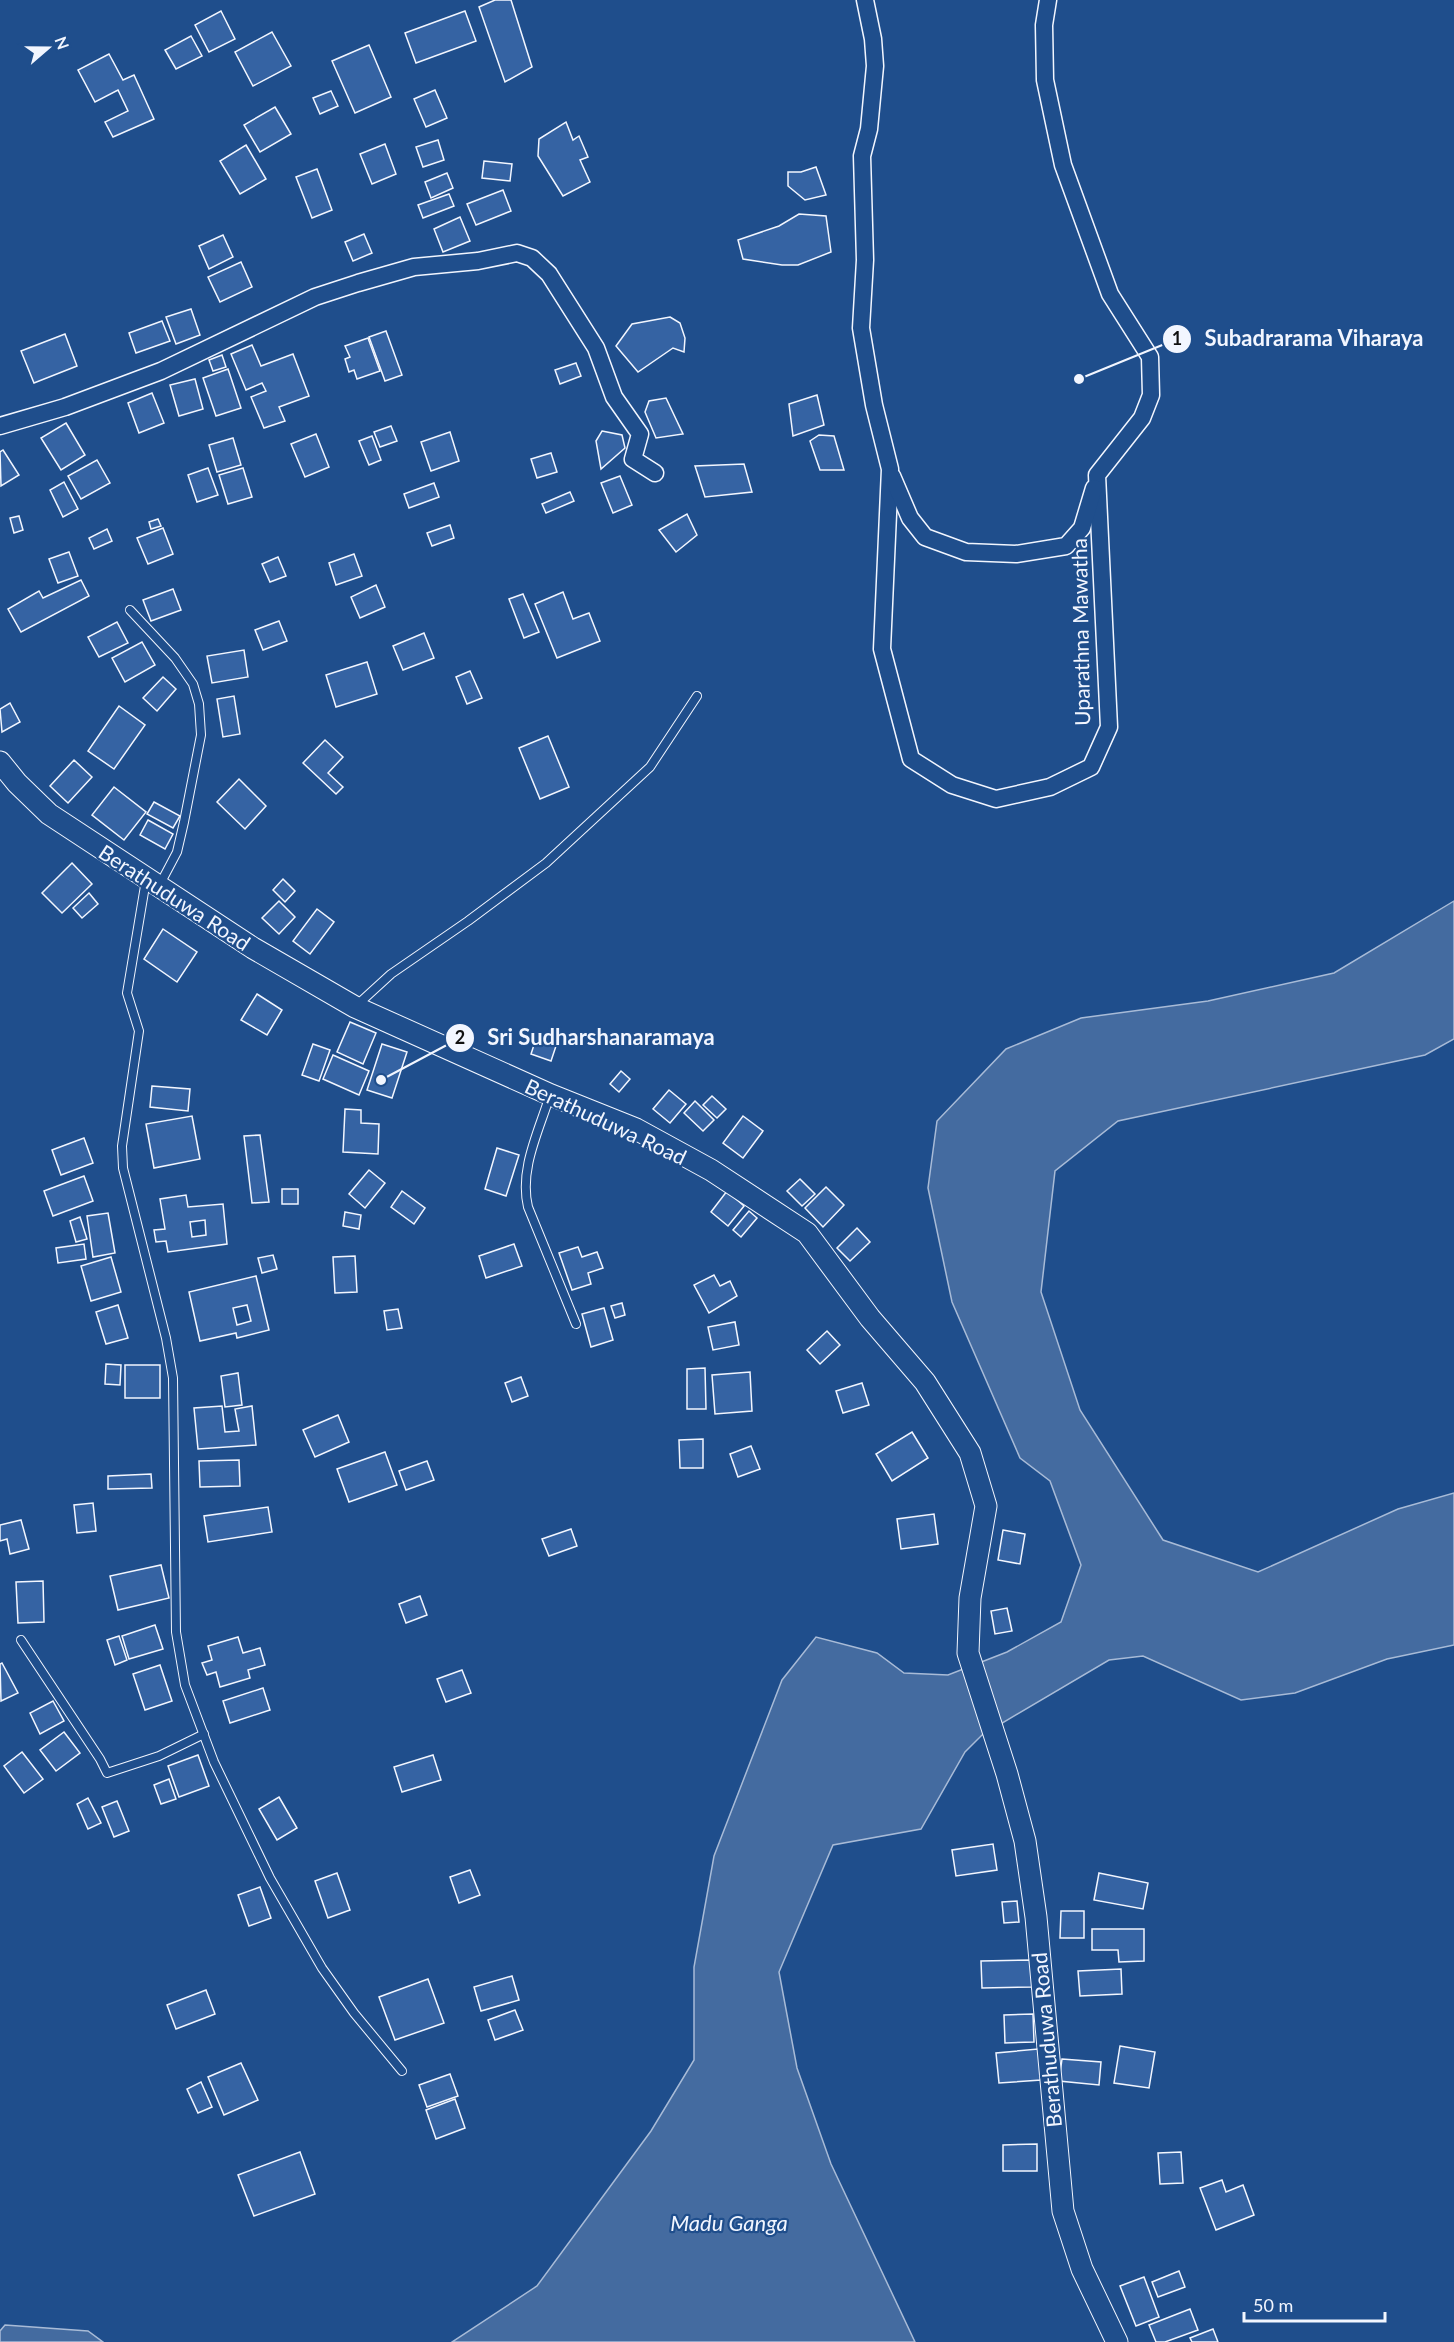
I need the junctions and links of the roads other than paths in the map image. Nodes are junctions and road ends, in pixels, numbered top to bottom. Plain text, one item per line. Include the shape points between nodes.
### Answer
1 (865, 0) edge
2 (1048, 0) edge
3 (0, 426) edge
4 (890, 469) junction
5 (655, 474) dead end
6 (1097, 476) junction
7 (130, 610) dead end
8 (698, 696) dead end
9 (0, 762) edge
10 (153, 883) junction
11 (355, 1007) junction
12 (550, 1095) junction
13 (576, 1324) dead end
14 (21, 1640) dead end
15 (204, 1734) junction
16 (402, 2071) dead end
17 (1117, 2342) edge

1 - 4 street, Uparathna Mawatha via 875,66 869,129 862,156 865,260 861,328
2 - 6 street via 1044,25 1046,80 1063,165 1110,294 1150,357 1151,395 1142,418
3 - 5 street via 65,407 161,371 315,297 347,286 414,267 516,253 532,258 549,274 570,306 596,348 614,397 640,434 633,459
4 - 6 street via 910,518 925,537 966,552 1016,555 1066,546 1082,528
4 - 6 street, Uparathna Mawatha via 882,649 911,759 952,785 996,798 1050,787 1091,767 1108,727
7 - 10 lane via 175,658 193,684 199,704 201,735 177,852
8 - 11 lane via 650,767 546,863 391,974
9 - 10 street, Berathuduwa Road via 50,814
10 - 11 street, Berathuduwa Road via 253,948
10 - 15 lane via 127,993 139,1031 122,1146 123,1168 173,1378 176,1632 185,1685
11 - 12 street, Berathuduwa Road
12 - 13 lane via 524,1189
12 - 17 street, Berathuduwa Road via 645,1135 711,1170 807,1233 870,1318 925,1382 970,1453 986,1506 970,1598 968,1653 1025,1841 1036,1917 1063,2211 1082,2269
14 - 15 lane via 107,1773 159,1756
15 - 16 lane via 270,1878 322,1968

